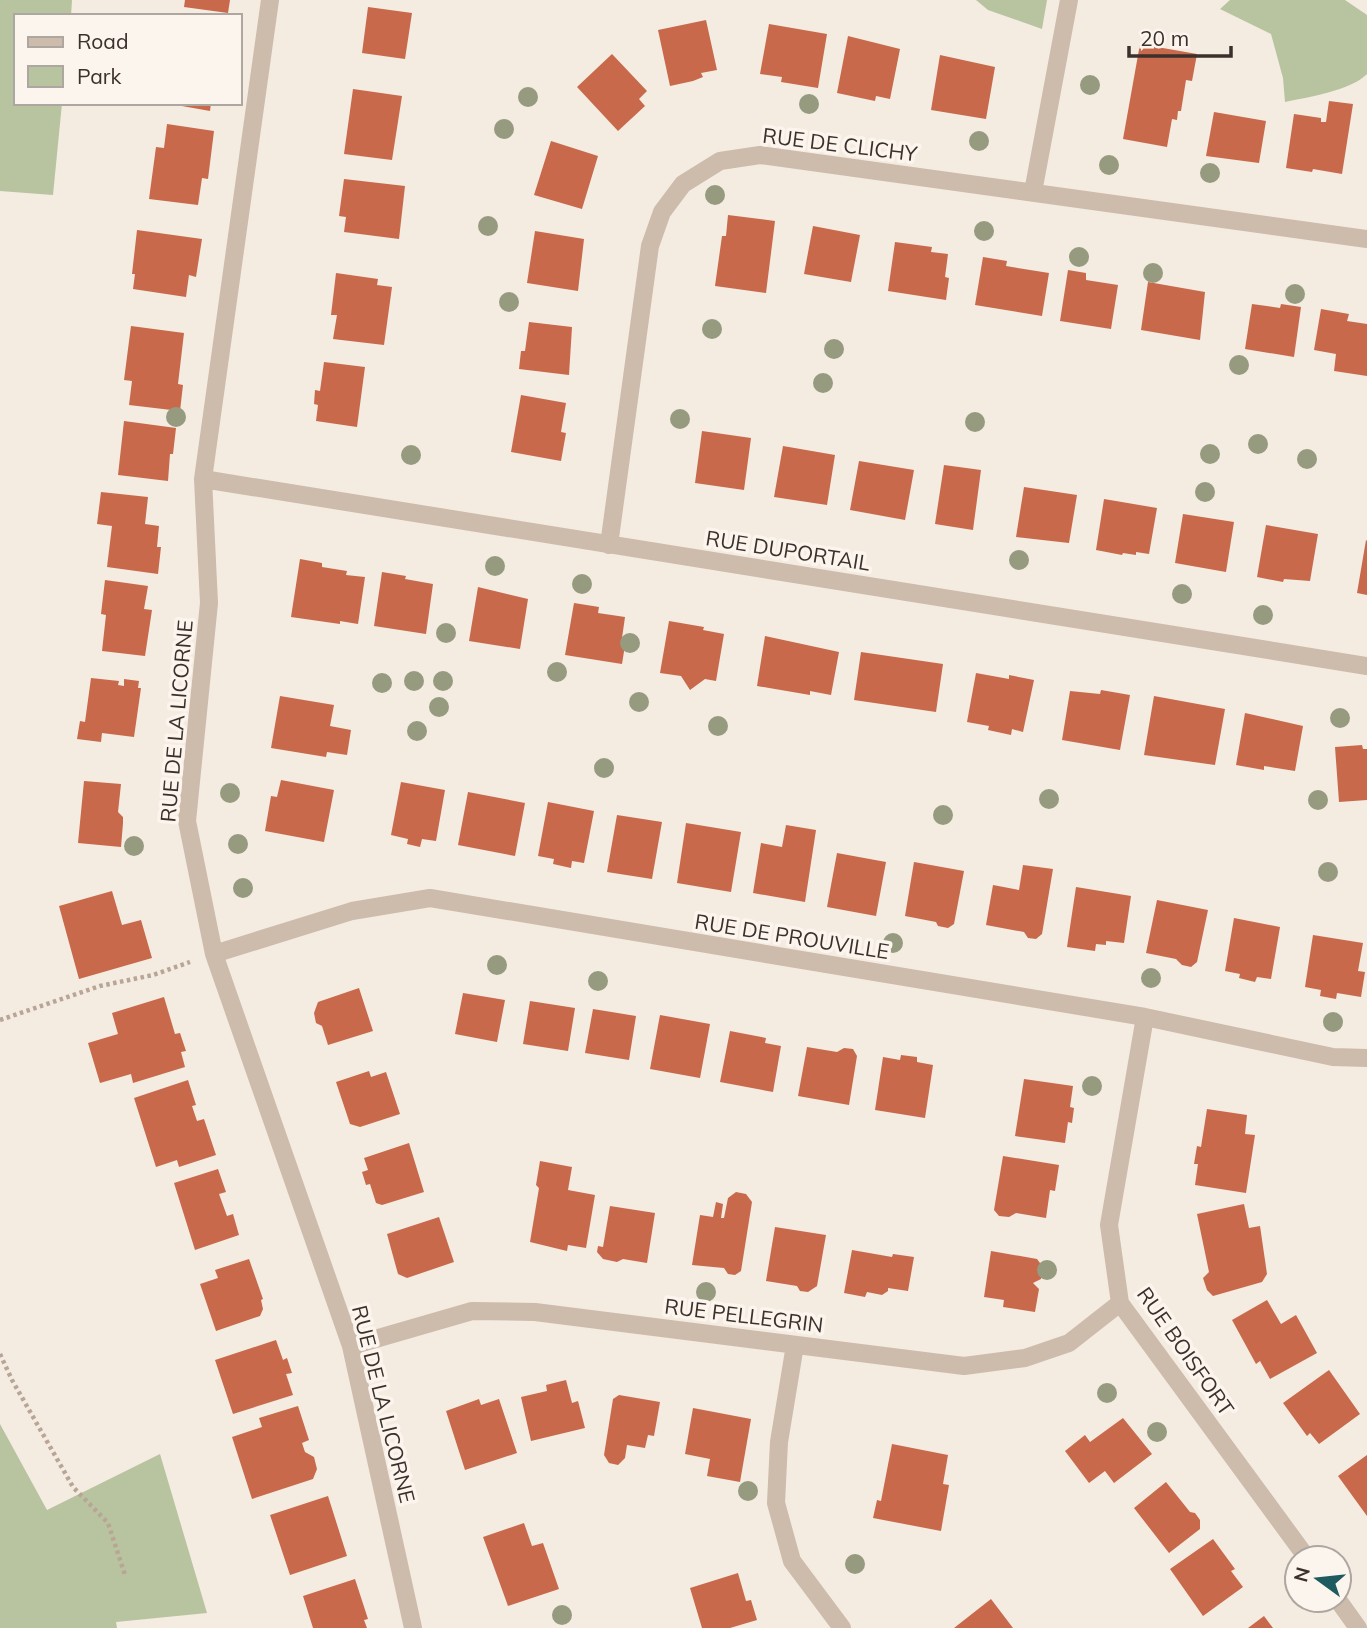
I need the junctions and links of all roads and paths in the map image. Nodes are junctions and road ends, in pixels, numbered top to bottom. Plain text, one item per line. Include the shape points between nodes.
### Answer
1 (270, 0) edge
2 (1069, 0) edge
3 (1033, 192) junction
4 (1367, 239) edge
5 (203, 479) junction
6 (609, 545) junction
7 (1367, 666) edge
8 (214, 954) junction
9 (1145, 1017) junction
10 (0, 1020) edge
11 (1367, 1058) edge
12 (1120, 1303) junction
13 (795, 1345) junction
14 (351, 1346) junction
15 (0, 1354) edge
16 (1297, 1544) edge
17 (125, 1576) dead end
18 (412, 1628) edge
19 (842, 1628) edge

1 - 5 street, RUE DE LA LICORNE
2 - 3 street
3 - 4 street, RUE DE CLICHY
3 - 6 street, RUE DE CLICHY via 760,155 720,161 683,184 662,212 650,246
5 - 6 street, RUE DUPORTAIL
5 - 8 street, RUE DE LA LICORNE via 209,603 187,821
6 - 7 street, RUE DUPORTAIL
8 - 9 street, RUE DE PROUVILLE via 352,911 430,898
8 - 10 path
8 - 14 street, RUE DE LA LICORNE
9 - 11 street, RUE DE PROUVILLE via 1333,1057
9 - 12 street, RUE BOISFORT via 1109,1225
12 - 13 street, RUE PELLEGRIN via 1069,1343 1025,1358 964,1366
12 - 16 street, RUE BOISFORT
13 - 14 street, RUE PELLEGRIN via 535,1312 472,1311
13 - 19 street via 779,1442 776,1503 792,1561
14 - 18 street, RUE DE LA LICORNE
15 - 17 path via 73,1487 108,1524

